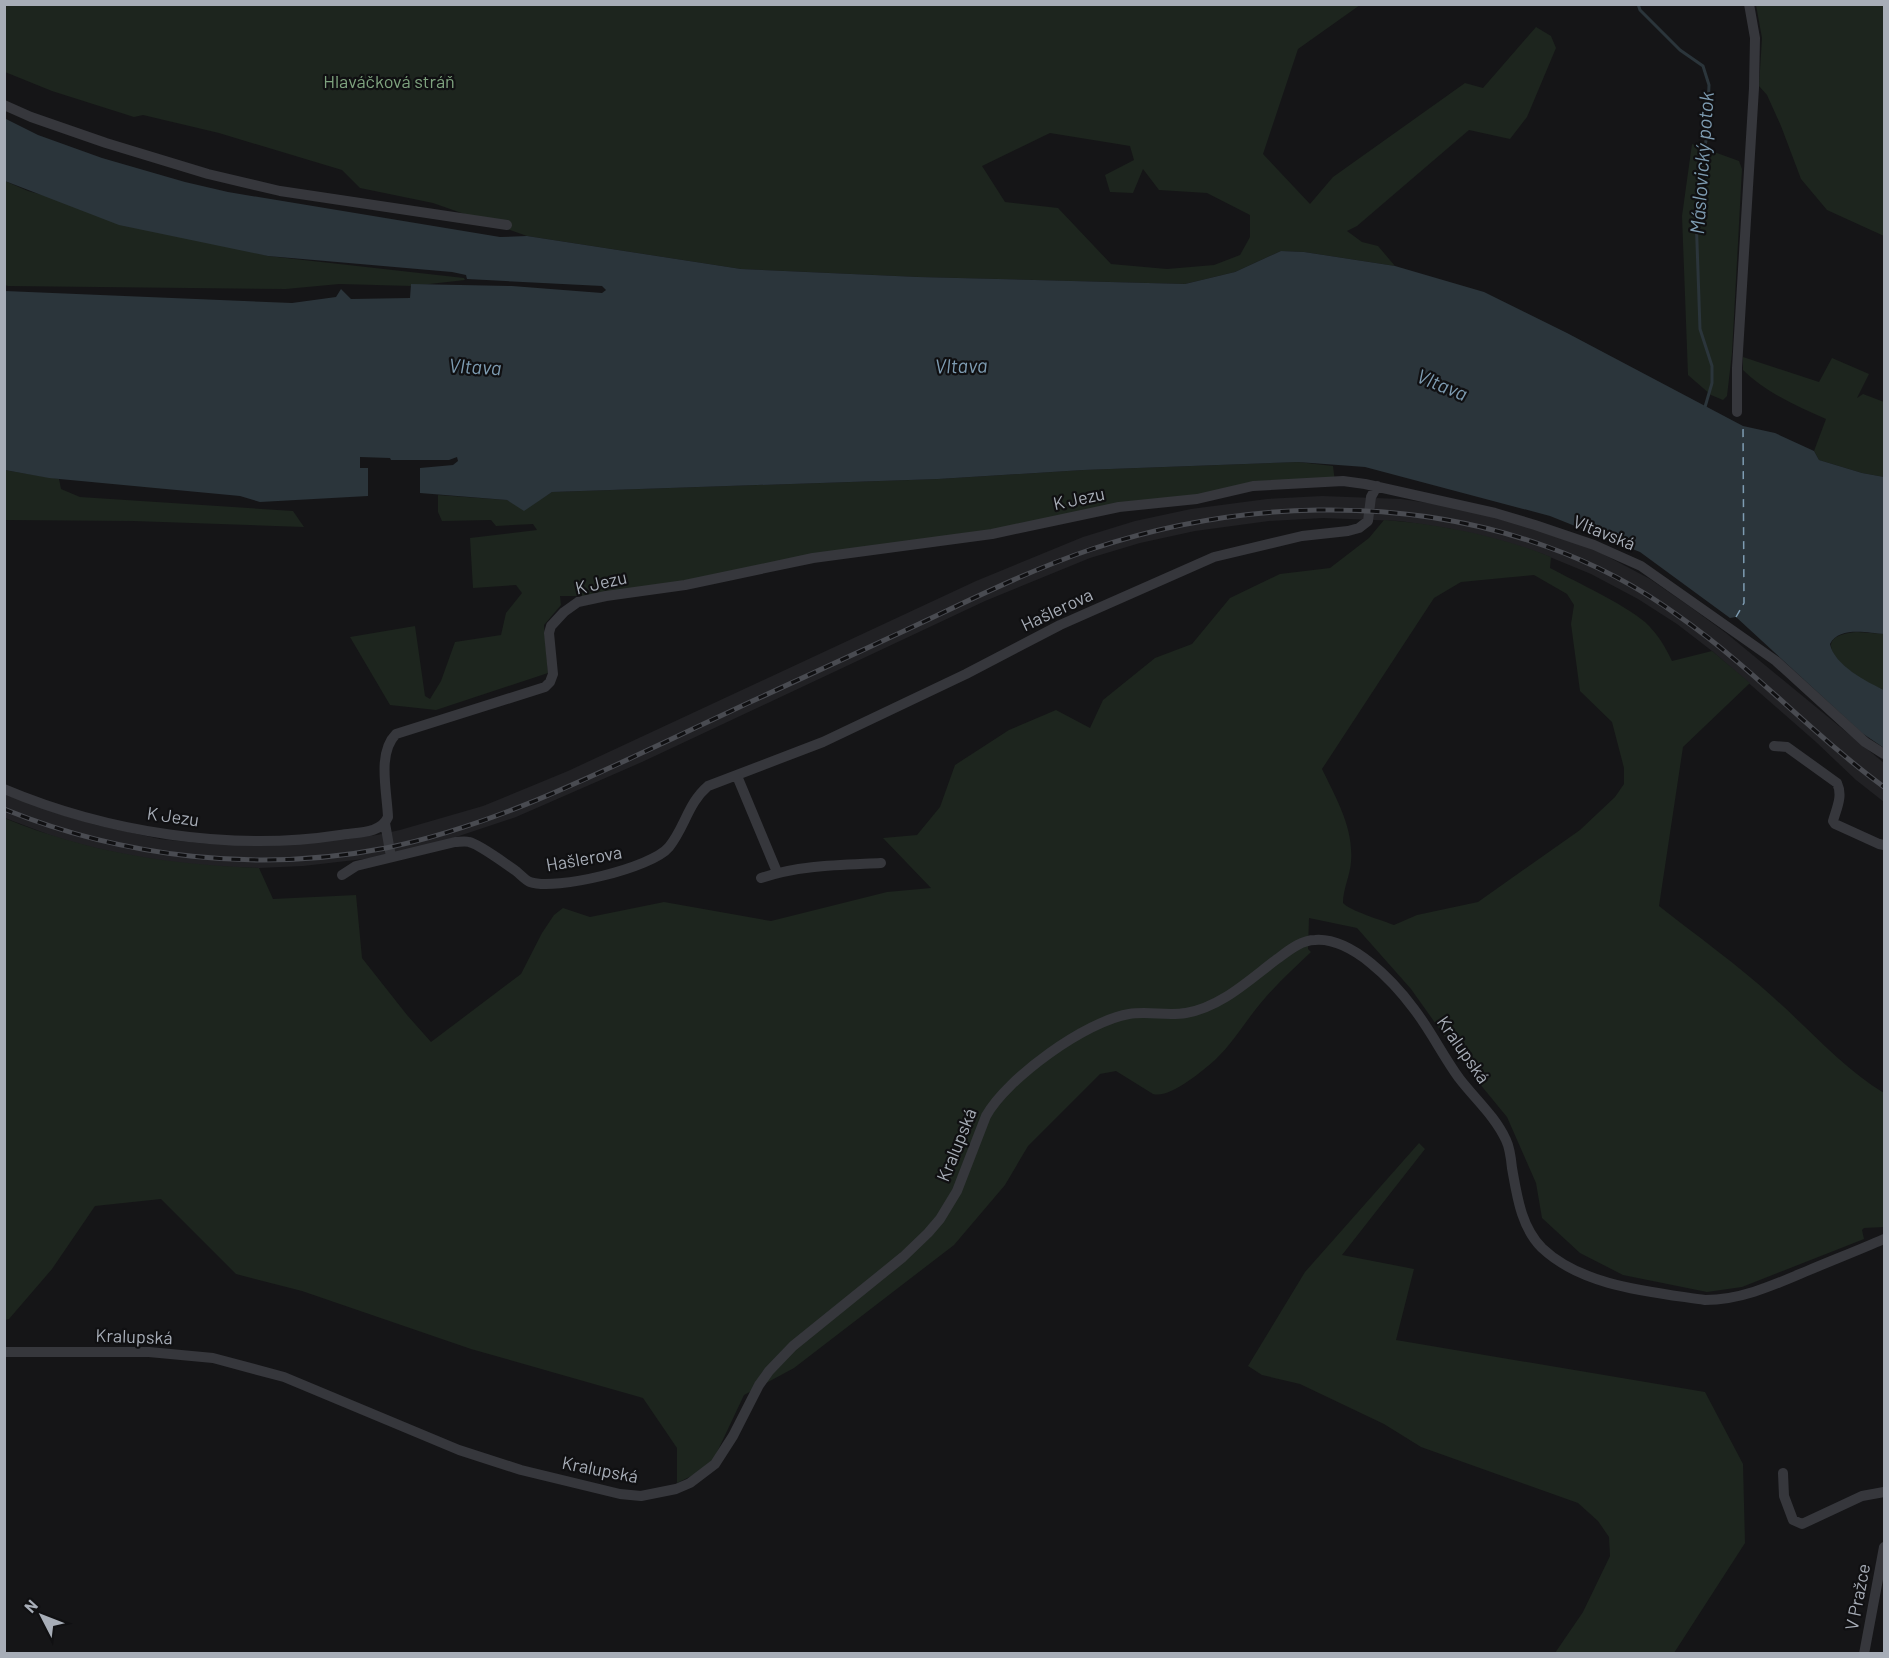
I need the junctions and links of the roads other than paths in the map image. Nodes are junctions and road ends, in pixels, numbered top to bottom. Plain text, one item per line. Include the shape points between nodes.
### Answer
1 (1749, 4) edge
2 (4, 105) edge
3 (507, 225) dead end
4 (1737, 412) dead end
5 (1253, 486) joint
6 (1377, 486) junction
7 (1774, 746) dead end
8 (1884, 754) edge
9 (737, 776) junction
10 (4, 789) edge
11 (385, 824) junction
12 (1884, 844) edge
13 (391, 857) junction
14 (881, 862) dead end
15 (777, 872) junction
16 (342, 875) dead end
17 (760, 878) dead end
18 (1884, 1239) edge
19 (4, 1352) edge
20 (1784, 1473) dead end
21 (1884, 1492) edge
22 (1884, 1546) edge
23 (1864, 1653) edge

1 - 4 street via 1755,38 1754,88
2 - 3 street via 106,143 208,174 280,190
5 - 6 street, Vltavská via 1344,481
5 - 11 street, K Jezu via 1197,499 1119,507 992,534 813,558 578,602 551,626 553,674 545,687 396,734 385,754
6 - 8 street, Vltavská via 1495,513 1594,544 1641,566 1776,661 1865,742
6 - 9 street, Hašlerova via 1371,497 1368,521 1359,528 1302,536 1214,557 1060,625 823,742
7 - 12 street via 1787,747 1836,783 1840,791 1835,824
9 - 13 street, Hašlerova via 708,786 696,796 668,848 648,862 621,871 562,882 529,882 469,842
9 - 15 street
10 - 11 street, K Jezu via 108,824 217,839 304,841 375,830
11 - 13 street
13 - 16 street, Hašlerova via 356,866
14 - 15 street
15 - 17 street
18 - 19 street, Kralupská via 1780,1282 1721,1300 1606,1282 1575,1270 1550,1254 1531,1234 1518,1203 1507,1141 1414,1008 1360,955 1346,946 1313,939 1292,948 1210,1006 1176,1015 1130,1014 1101,1022 1020,1076 992,1105 957,1191 940,1219 903,1257 793,1346 759,1385 715,1464 676,1489 641,1496 620,1494 521,1470 459,1450 284,1377 213,1358 149,1352
20 - 21 street via 1784,1496 1793,1520 1802,1524 1862,1496
22 - 23 street, V Pražce

